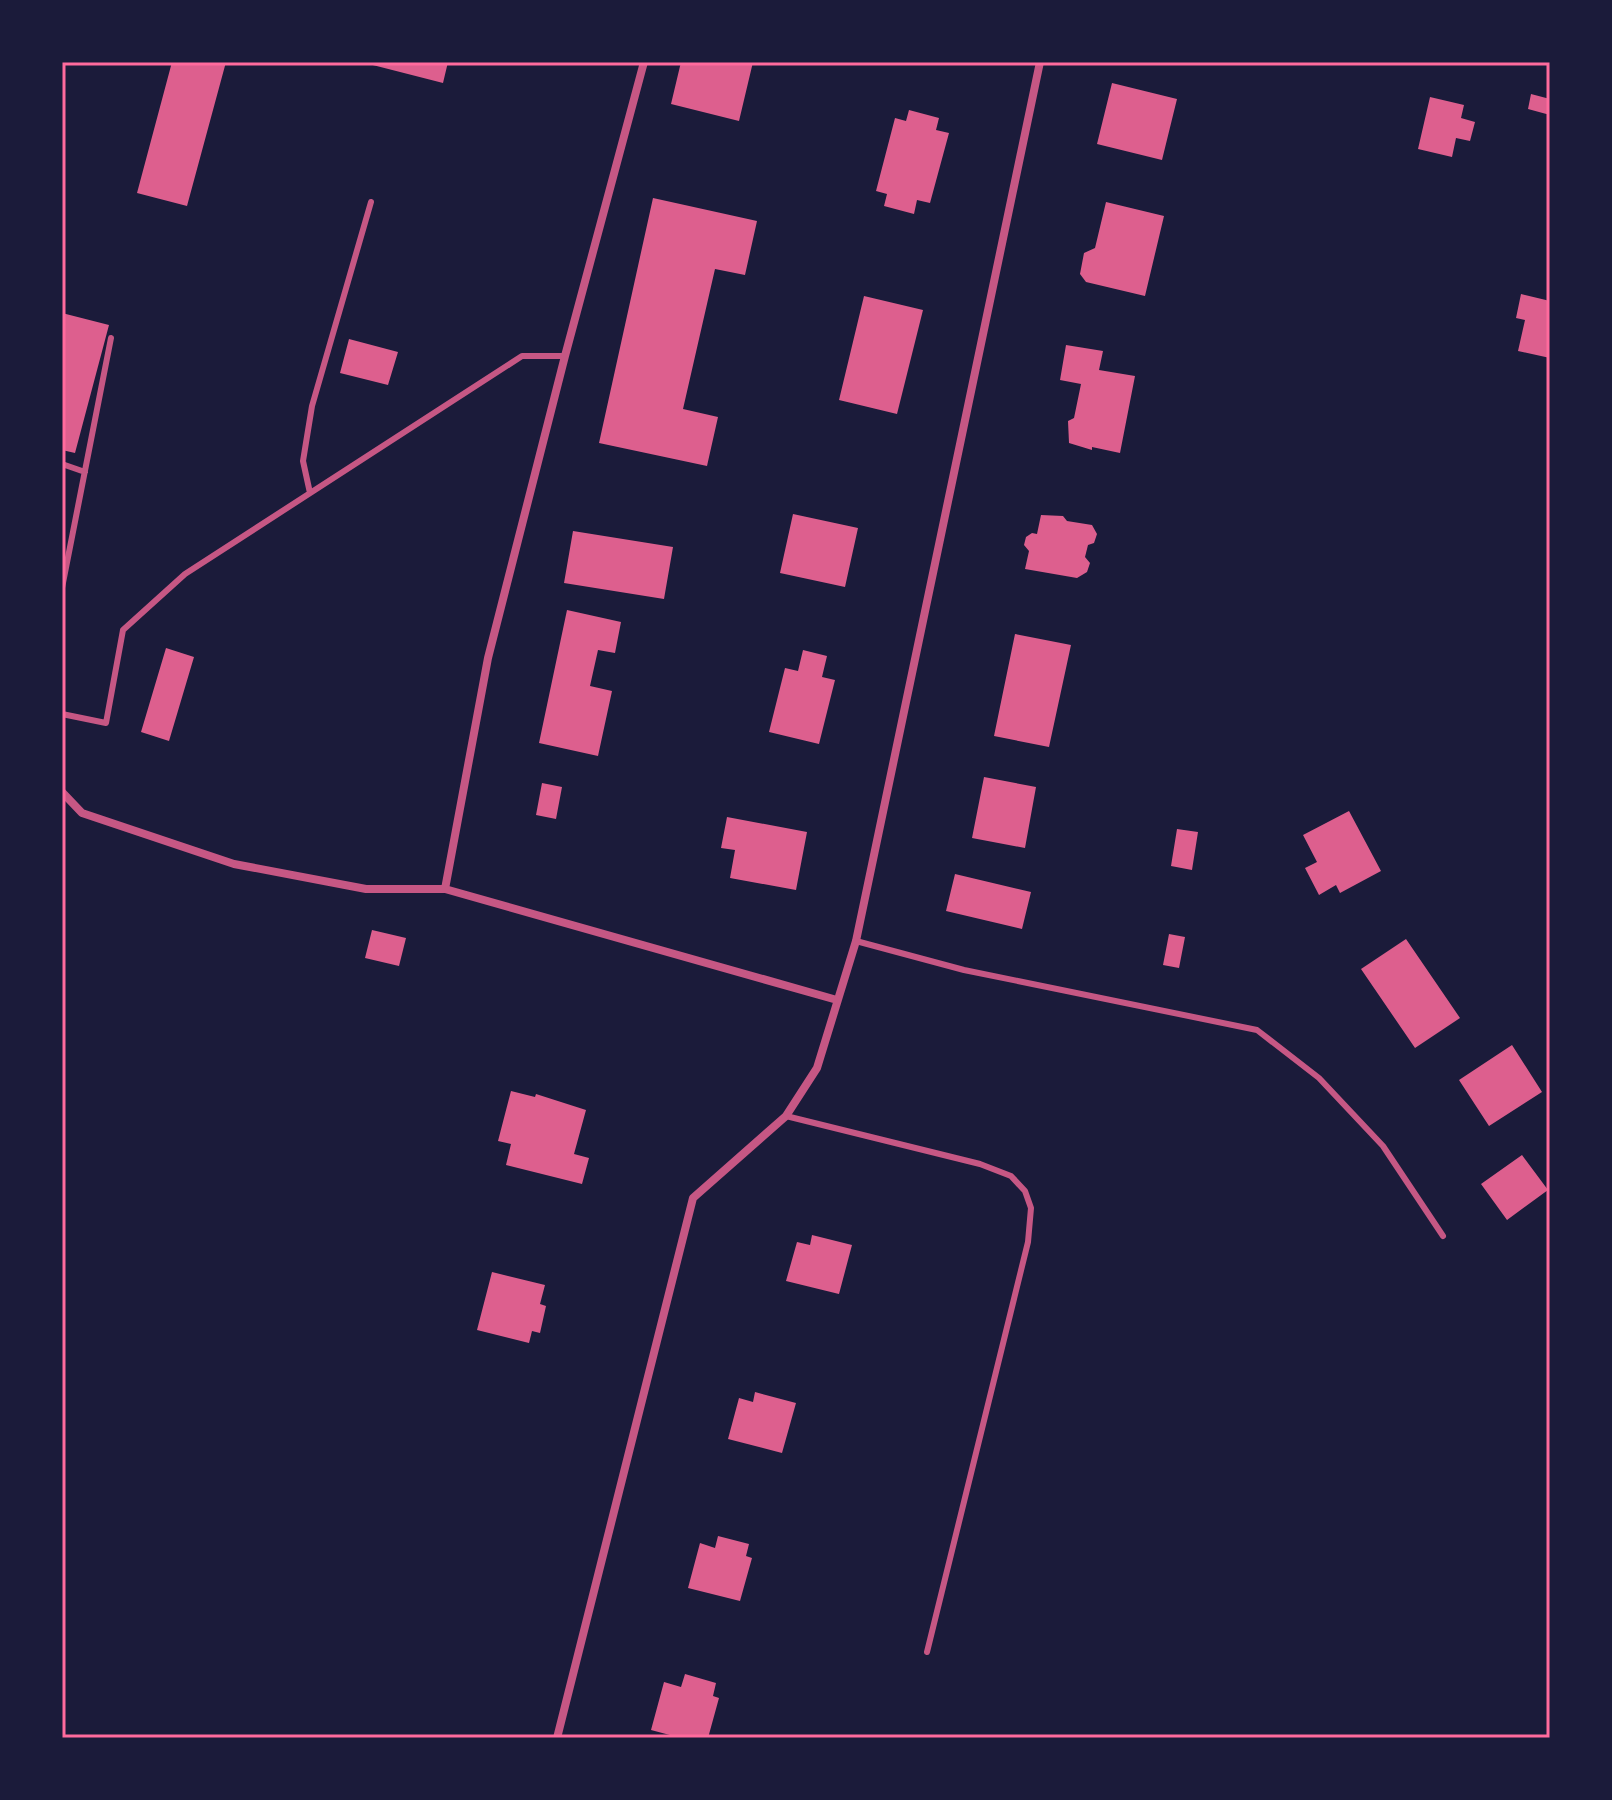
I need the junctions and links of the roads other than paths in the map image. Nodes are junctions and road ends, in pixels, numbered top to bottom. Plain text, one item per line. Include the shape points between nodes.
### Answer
1 (644, 62) edge
2 (1040, 62) edge
3 (371, 202) dead end
4 (111, 338) dead end
5 (565, 356) junction
6 (62, 464) edge
7 (85, 472) junction
8 (310, 493) junction
9 (62, 525) edge
10 (72, 527) junction
11 (62, 585) edge
12 (62, 714) edge
13 (62, 792) edge
14 (445, 889) junction
15 (856, 941) junction
16 (837, 1000) junction
17 (786, 1116) junction
18 (1443, 1236) dead end
19 (927, 1652) dead end
20 (557, 1738) edge

1 - 5 street
2 - 15 street
3 - 8 lane via 312,406 303,461
4 - 7 lane
5 - 8 lane via 522,356
5 - 14 street via 488,658
6 - 7 lane
7 - 10 lane
8 - 12 lane via 185,574 123,630 106,723
9 - 10 lane
10 - 11 lane
13 - 14 street via 82,813 234,864 366,889
14 - 16 street
15 - 16 street
15 - 18 lane via 964,970 1257,1030 1319,1078 1383,1146
16 - 17 street via 817,1068
17 - 19 lane via 980,1164 1011,1176 1031,1208 1028,1242
17 - 20 street via 693,1198

